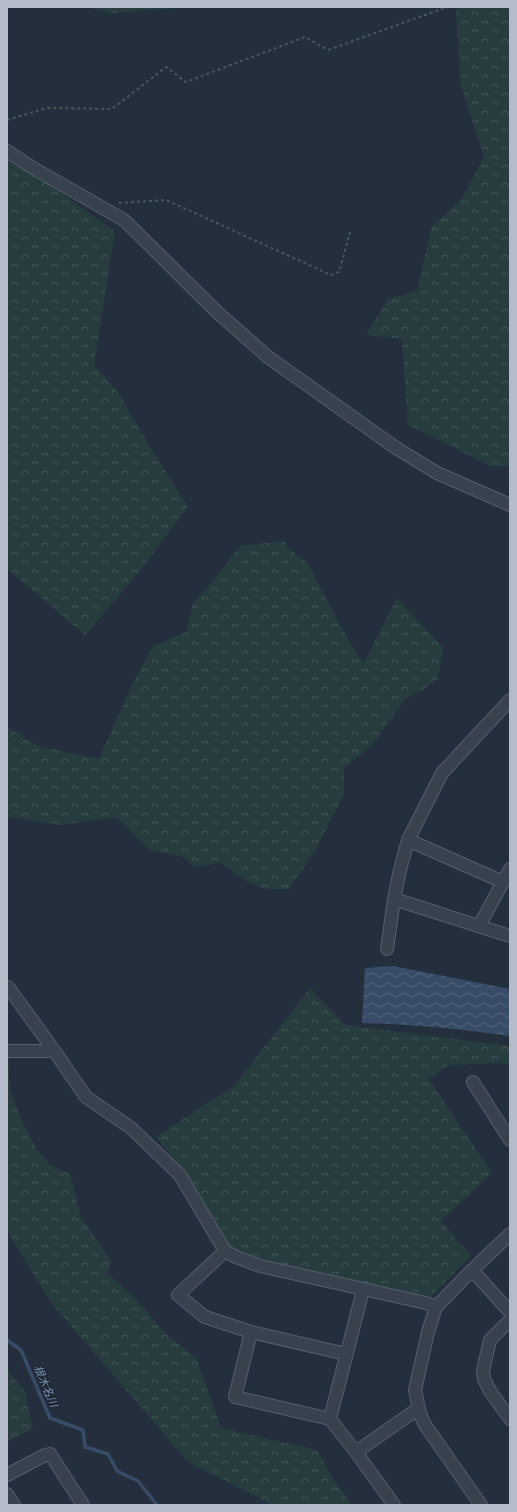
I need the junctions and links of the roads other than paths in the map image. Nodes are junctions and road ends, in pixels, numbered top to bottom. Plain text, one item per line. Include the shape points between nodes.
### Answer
1 (7, 151) edge
2 (510, 506) edge
3 (510, 700) edge
4 (408, 840) junction
5 (510, 869) edge
6 (503, 882) junction
7 (394, 899) junction
8 (478, 926) junction
9 (510, 936) edge
10 (387, 949) dead end
11 (7, 987) edge
12 (53, 1049) junction
13 (7, 1051) edge
14 (473, 1082) dead end
15 (510, 1140) edge
16 (510, 1234) edge
17 (225, 1251) junction
18 (472, 1270) junction
19 (363, 1290) junction
20 (436, 1307) junction
21 (510, 1312) edge
22 (510, 1320) edge
23 (251, 1332) junction
24 (346, 1354) junction
25 (419, 1408) junction
26 (330, 1419) junction
27 (510, 1419) edge
28 (356, 1452) junction
29 (7, 1475) edge
30 (7, 1494) edge
31 (14, 1505) edge
32 (83, 1505) edge
33 (394, 1505) edge
34 (481, 1505) edge

1 - 2 street via 124,220 218,313 275,361 396,448 437,473
3 - 4 street via 442,773
4 - 6 street
4 - 7 street
5 - 6 street
6 - 8 street
7 - 8 street
7 - 10 street
8 - 9 street
11 - 12 street
12 - 13 street
12 - 17 street via 86,1098 130,1128 180,1175
14 - 15 street
16 - 18 street
17 - 19 street via 260,1266
17 - 23 street via 178,1295 205,1317
18 - 20 street
18 - 21 street
19 - 20 street
19 - 24 street
20 - 25 street via 416,1383
22 - 27 street via 490,1340 483,1371 490,1392
23 - 24 street
23 - 26 street via 235,1397
24 - 26 street
25 - 28 street
25 - 34 street via 425,1425
26 - 28 street
28 - 33 street
29 - 32 street via 50,1454
30 - 31 street

